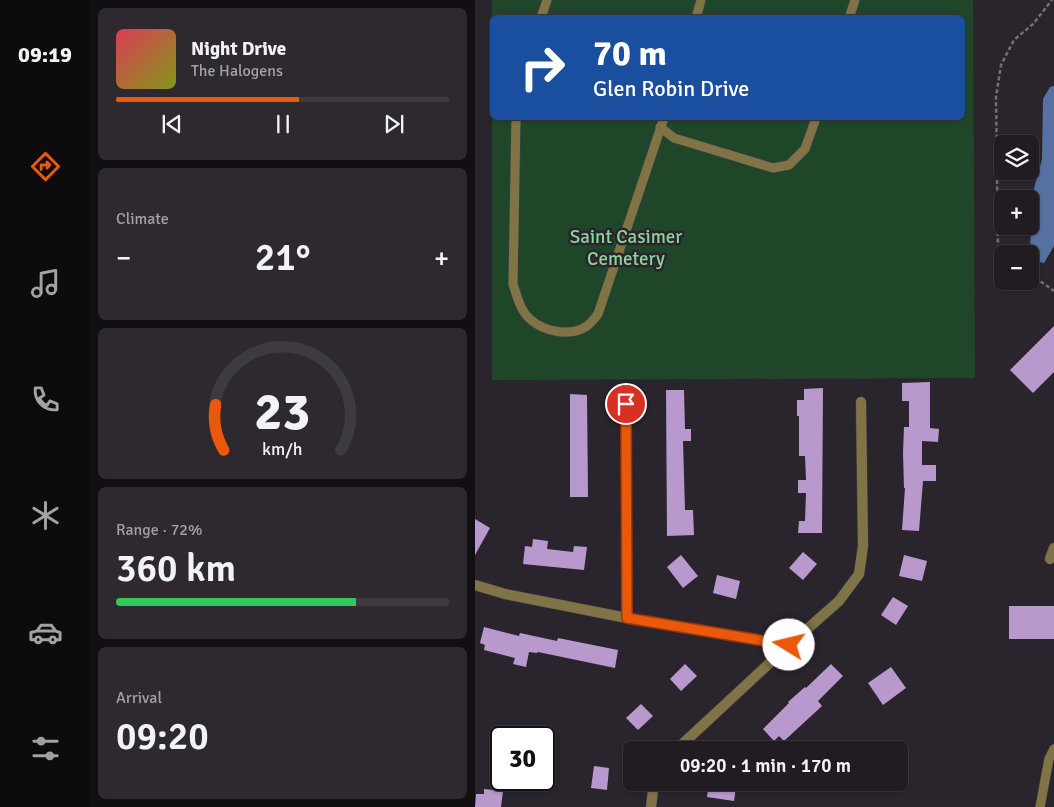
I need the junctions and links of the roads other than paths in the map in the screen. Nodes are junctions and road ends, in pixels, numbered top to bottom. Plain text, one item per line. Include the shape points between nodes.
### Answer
1 (547, 0) edge
2 (701, 0) edge
3 (855, 0) edge
4 (542, 15) edge
5 (697, 15) edge
6 (850, 15) edge
7 (516, 120) edge
8 (663, 120) edge
9 (815, 120) edge
10 (661, 128) junction
11 (861, 402) dead end
12 (626, 404) dead end
13 (1054, 548) edge
14 (1050, 559) dead end
15 (475, 585) edge
16 (627, 618) junction
17 (789, 645) junction
18 (686, 741) edge
19 (1054, 748) edge
20 (653, 791) edge
21 (651, 807) edge
22 (1040, 807) edge

1 - 4 lane
2 - 5 lane
3 - 6 lane
7 - 10 lane via 513,284 519,303 530,319 558,332 573,332 588,326 598,314
8 - 10 lane
9 - 10 lane via 805,149 789,165 773,168 674,138
11 - 17 street via 863,546 859,574 839,601
12 - 16 street
13 - 14 street
15 - 16 street
16 - 17 street
17 - 18 street
19 - 22 lane
20 - 21 street

